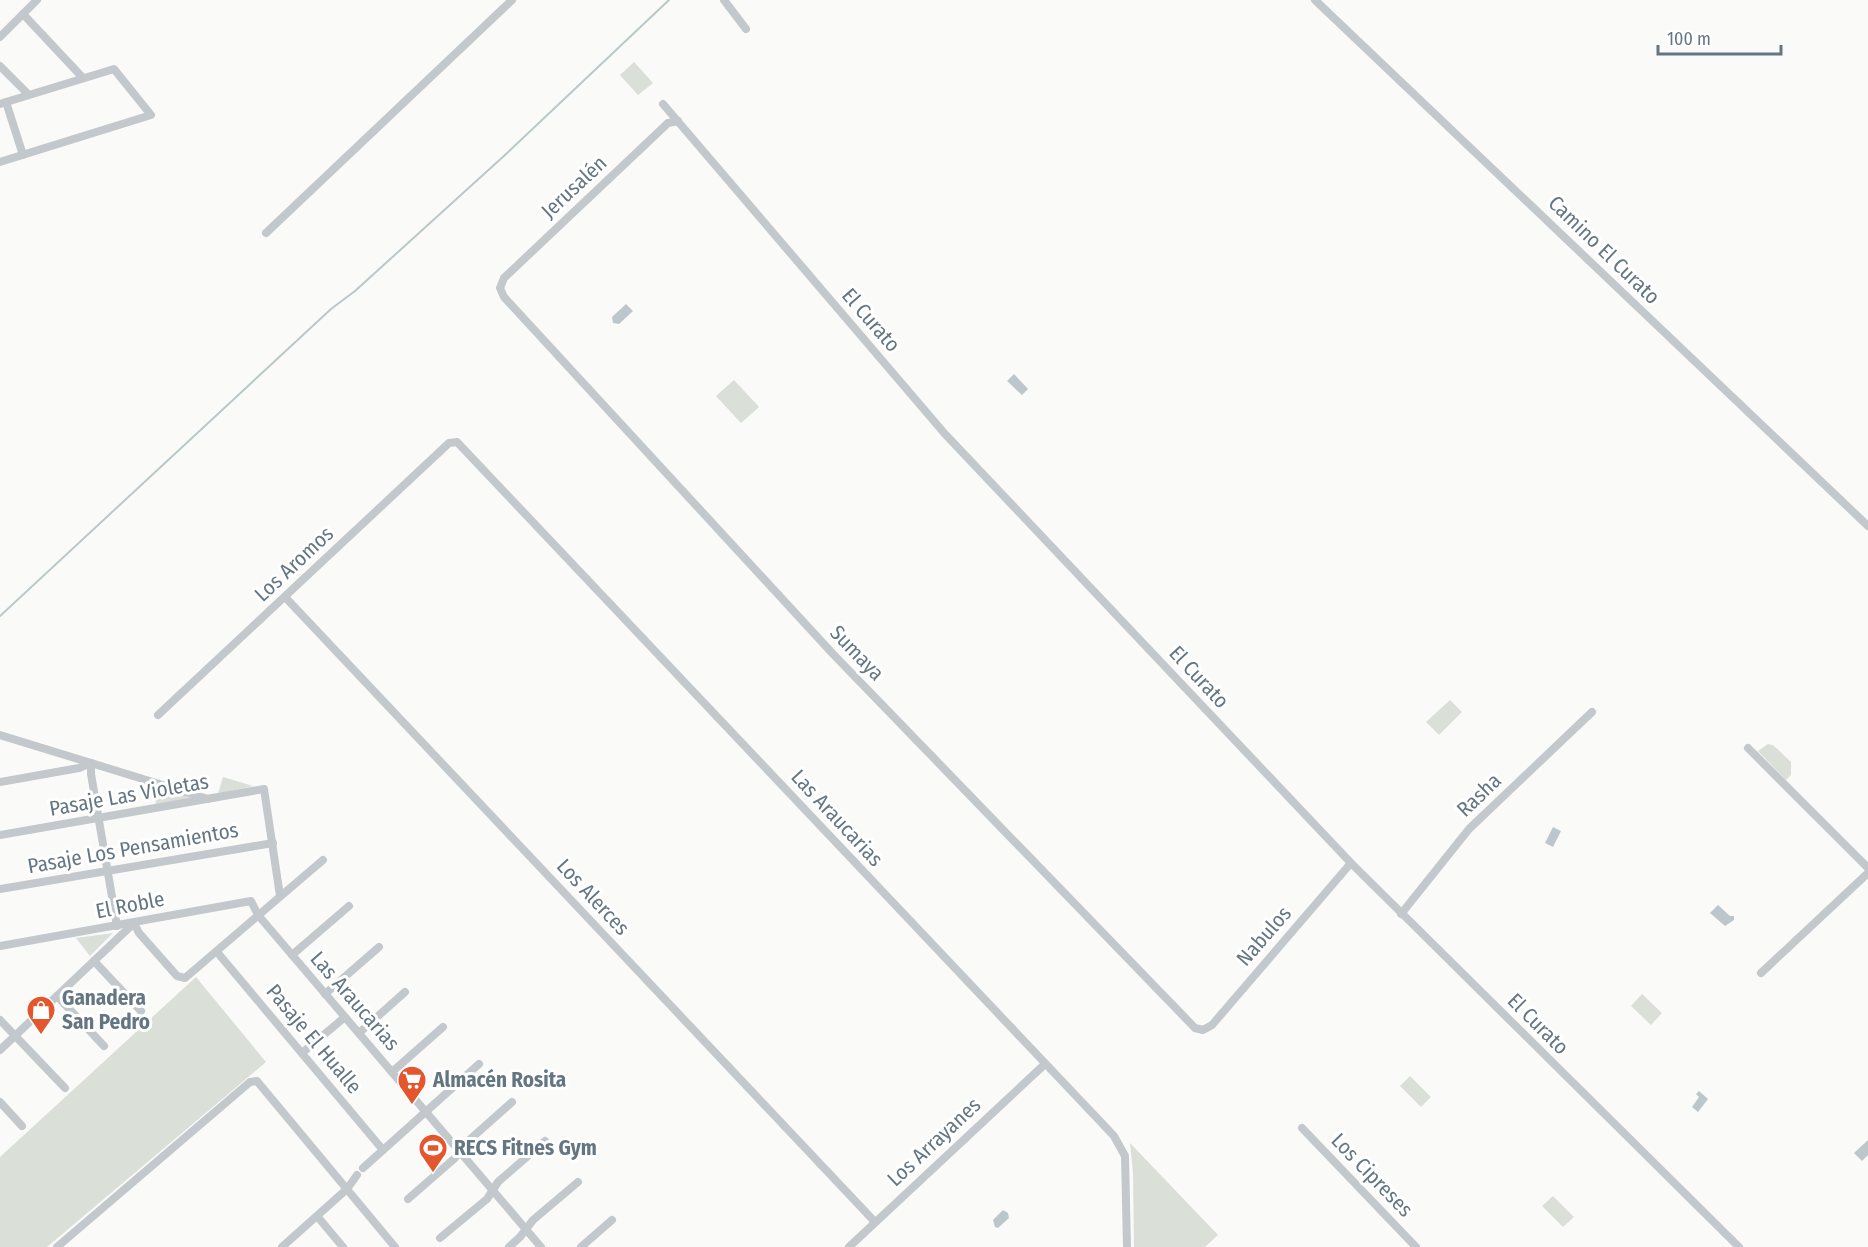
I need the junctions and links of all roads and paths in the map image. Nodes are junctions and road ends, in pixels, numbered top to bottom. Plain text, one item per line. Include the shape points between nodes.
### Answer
1 (36, 0) edge
2 (512, 0) edge
3 (724, 0) edge
4 (1315, 0) edge
5 (22, 14) junction
6 (746, 29) dead end
7 (0, 37) edge
8 (0, 66) edge
9 (83, 78) junction
10 (28, 95) junction
11 (3, 103) edge
12 (663, 104) dead end
13 (678, 121) junction
14 (22, 155) junction
15 (0, 162) edge
16 (266, 233) dead end
17 (501, 285) joint
18 (454, 442) joint
19 (1868, 526) edge
20 (285, 597) junction
21 (1592, 712) dead end
22 (158, 715) dead end
23 (0, 735) edge
24 (1748, 748) dead end
25 (91, 763) junction
26 (0, 782) edge
27 (210, 799) junction
28 (98, 819) junction
29 (0, 835) edge
30 (273, 843) junction
31 (323, 860) dead end
32 (1350, 863) junction
33 (1868, 868) edge
34 (107, 871) junction
35 (1868, 873) edge
36 (0, 889) edge
37 (280, 896) junction
38 (349, 906) dead end
39 (1401, 914) junction
40 (258, 915) junction
41 (134, 923) junction
42 (117, 926) junction
43 (0, 946) edge
44 (379, 947) dead end
45 (217, 952) junction
46 (292, 956) junction
47 (94, 961) junction
48 (1761, 973) dead end
49 (405, 992) dead end
50 (325, 994) junction
51 (57, 996) junction
52 (141, 1011) dead end
53 (345, 1017) junction
54 (0, 1020) edge
55 (443, 1027) dead end
56 (1203, 1030) joint
57 (359, 1033) junction
58 (15, 1036) junction
59 (104, 1046) dead end
60 (0, 1050) edge
61 (302, 1053) junction
62 (479, 1064) dead end
63 (1045, 1064) junction
64 (392, 1072) junction
65 (65, 1088) dead end
66 (0, 1102) edge
67 (512, 1102) dead end
68 (426, 1112) junction
69 (22, 1126) dead end
70 (1302, 1128) dead end
71 (545, 1141) dead end
72 (383, 1150) junction
73 (460, 1151) junction
74 (363, 1168) dead end
75 (357, 1175) dead end
76 (578, 1182) dead end
77 (347, 1189) junction
78 (493, 1190) junction
79 (408, 1199) dead end
80 (317, 1216) junction
81 (612, 1220) dead end
82 (875, 1222) junction
83 (526, 1229) junction
84 (440, 1238) dead end
85 (287, 1245) edge
86 (390, 1245) edge
87 (57, 1247) edge
88 (343, 1247) edge
89 (509, 1247) edge
90 (542, 1247) edge
91 (581, 1247) edge
92 (849, 1247) edge
93 (1127, 1247) edge
94 (1416, 1247) edge
95 (1739, 1247) edge

1 - 5 street
2 - 16 street
3 - 6 street
4 - 19 street, Camino El Curato
5 - 7 street
5 - 9 street
8 - 10 street
9 - 10 street
9 - 14 street via 114,69 151,115
10 - 11 street
11 - 14 street
12 - 13 street, El Curato
13 - 17 street, Jerusalén via 668,123
13 - 32 street, El Curato via 945,434
14 - 15 street
17 - 56 street, Sumaya via 504,297 833,654 1191,1026
18 - 20 street, Los Aromos
18 - 63 street, Las Araucarias
20 - 22 street, Los Aromos
20 - 82 street, Los Alerces
21 - 39 street, Rasha via 1468,829
23 - 25 street
24 - 33 street
25 - 26 street
25 - 27 street
25 - 28 street
27 - 28 street, Pasaje Las Violetas
27 - 30 street, Pasaje Las Violetas via 264,789
28 - 29 street, Pasaje Las Violetas
28 - 34 street
30 - 34 street, Pasaje Los Pensamientos
30 - 37 street
31 - 37 street
32 - 39 street, El Curato
32 - 56 street, Nabulos via 1212,1025
34 - 36 street, Pasaje Los Pensamientos
34 - 42 street
35 - 48 street
37 - 40 street
38 - 46 street
39 - 95 street, El Curato
40 - 41 street, El Roble via 251,901
40 - 45 street
40 - 46 street, Las Araucarias
41 - 42 street, El Roble
41 - 45 street via 138,933 177,976 185,978
41 - 47 street
42 - 43 street, El Roble
44 - 50 street
45 - 61 street, Pasaje El Hualle
46 - 50 street, Las Araucarias
47 - 51 street
47 - 52 street
49 - 57 street
50 - 53 street, Las Araucarias
51 - 58 street
51 - 59 street
53 - 57 street, Las Araucarias
53 - 61 street
54 - 58 street
55 - 64 street
57 - 64 street, Las Araucarias
58 - 60 street
58 - 65 street
61 - 72 street, Pasaje El Hualle
62 - 68 street
63 - 82 street, Los Arrayanes
63 - 93 street, Las Araucarias via 1123,1149
64 - 68 street, Las Araucarias
66 - 69 street
67 - 73 street
68 - 72 street
68 - 73 street, Las Araucarias
70 - 94 street, Los Cipreses
71 - 78 street
72 - 74 street
73 - 78 street, Las Araucarias
73 - 79 street
75 - 77 street
76 - 83 street
77 - 80 street
77 - 86 street
77 - 87 street via 256,1081 250,1082
78 - 83 street, Las Araucarias
78 - 84 street
80 - 85 street
80 - 88 street
81 - 91 street
82 - 92 street, Los Arrayanes
83 - 89 street
83 - 90 street, Las Araucarias

